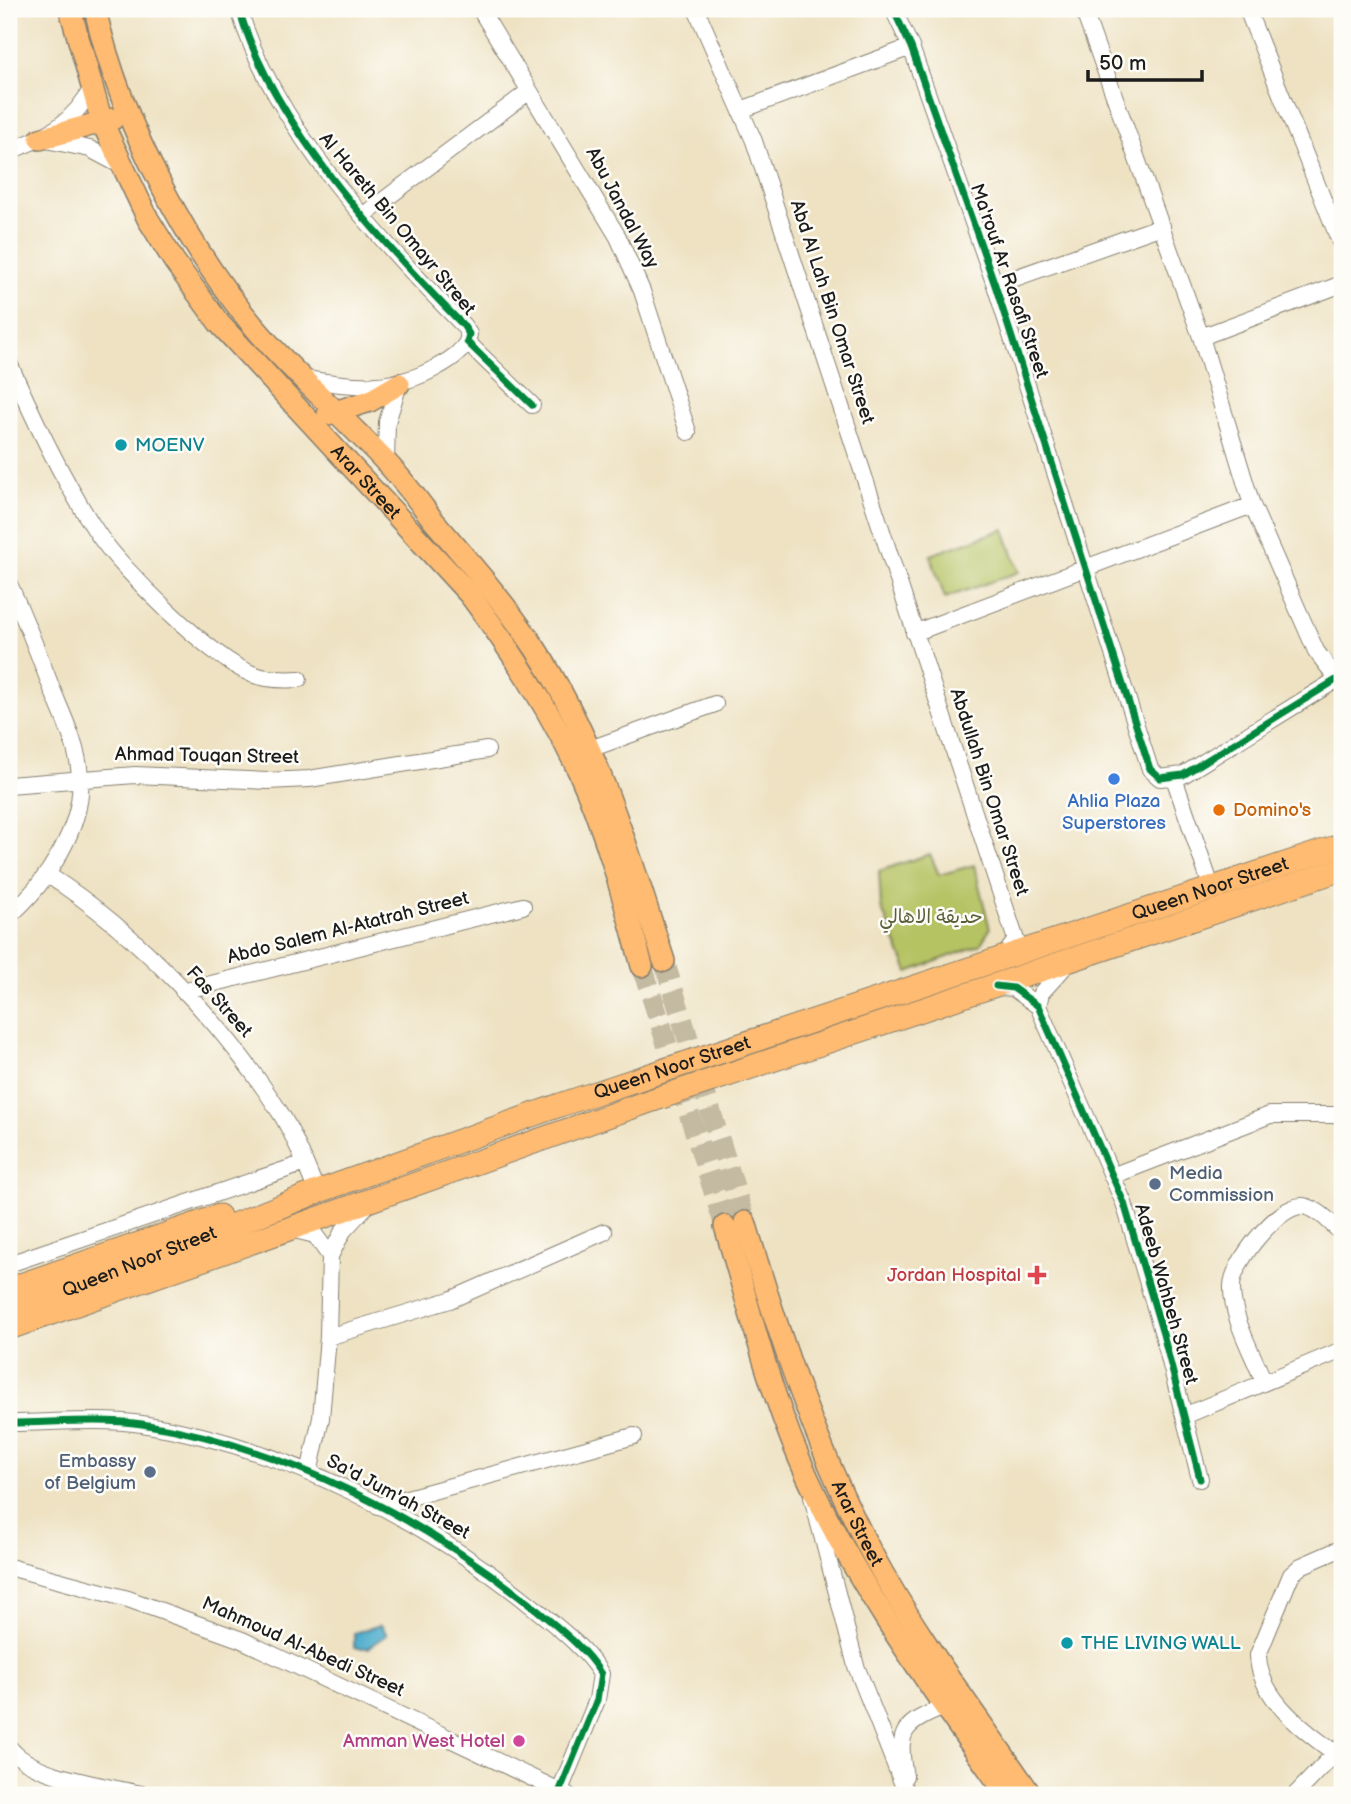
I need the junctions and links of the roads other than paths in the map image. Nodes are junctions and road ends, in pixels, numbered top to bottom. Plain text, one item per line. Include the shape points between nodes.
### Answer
1 (70, 9) edge
2 (95, 9) edge
3 (239, 9) edge
4 (480, 9) edge
5 (696, 9) edge
6 (893, 9) edge
7 (1083, 9) edge
8 (1247, 9) edge
9 (911, 47) junction
10 (93, 86) junction
11 (528, 92) junction
12 (741, 110) junction
13 (132, 120) junction
14 (102, 122) junction
15 (40, 139) junction
16 (9, 151) edge
17 (120, 165) junction
18 (364, 215) junction
19 (1161, 226) junction
20 (1342, 247) edge
21 (1342, 284) edge
22 (995, 285) junction
23 (1201, 337) junction
24 (467, 342) junction
25 (9, 363) edge
26 (306, 379) junction
27 (399, 384) junction
28 (532, 405) dead end
29 (338, 412) junction
30 (308, 418) junction
31 (688, 432) dead end
32 (386, 461) junction
33 (1252, 505) junction
34 (1088, 566) junction
35 (9, 584) edge
36 (914, 633) junction
37 (299, 679) dead end
38 (1339, 682) edge
39 (715, 704) dead end
40 (590, 749) junction
41 (487, 750) dead end
42 (81, 778) junction
43 (1174, 778) junction
44 (9, 785) edge
45 (1342, 845) edge
46 (1342, 869) edge
47 (48, 874) junction
48 (1212, 889) junction
49 (523, 906) dead end
50 (9, 916) edge
51 (1001, 960) junction
52 (663, 961) tunnel mouth
53 (1069, 962) junction
54 (642, 966) tunnel mouth
55 (996, 986) junction
56 (183, 991) junction
57 (1038, 1006) junction
58 (1342, 1115) edge
59 (305, 1163) junction
60 (1112, 1177) junction
61 (317, 1192) junction
62 (374, 1200) junction
63 (260, 1215) junction
64 (291, 1228) junction
65 (604, 1232) dead end
66 (1342, 1234) edge
67 (254, 1242) junction
68 (330, 1256) junction
69 (9, 1264) edge
70 (9, 1289) edge
71 (9, 1313) edge
72 (9, 1329) edge
73 (328, 1337) junction
74 (9, 1345) edge
75 (1342, 1350) edge
76 (1264, 1382) junction
77 (1184, 1416) junction
78 (9, 1423) edge
79 (634, 1436) dead end
80 (309, 1474) junction
81 (1200, 1479) dead end
82 (811, 1484) junction
83 (378, 1506) junction
84 (1342, 1548) edge
85 (9, 1567) edge
86 (944, 1707) junction
87 (9, 1747) edge
88 (1340, 1752) edge
89 (562, 1794) edge
90 (146, 1795) edge
91 (908, 1795) edge
92 (1007, 1795) edge
93 (1031, 1795) edge
94 (1295, 1795) edge

1 - 10 main road, Arar Street
2 - 13 main road, Arar Street
3 - 18 street, Al Hareth Bin Omayr Street via 261,66 284,107
4 - 11 street, Abu Jandal Way
5 - 12 street, Abd Al Lah Bin Omar Street
6 - 9 street, Ma'rouf Ar Rasafi Street
7 - 19 street
8 - 20 street
9 - 12 street
9 - 22 street, Ma'rouf Ar Rasafi Street
10 - 14 main road, Arar Street
10 - 15 street via 72,118
11 - 18 street
11 - 31 street, Abu Jandal Way via 618,237 642,290
12 - 36 street, Abd Al Lah Bin Omar Street
13 - 14 main road
13 - 26 main road, Arar Street via 190,236 271,346
14 - 15 main road
14 - 17 main road, Arar Street
15 - 16 street
15 - 17 street via 82,146
17 - 30 main road, Arar Street via 148,219 201,299
18 - 24 street, Al Hareth Bin Omayr Street via 463,326 469,334
19 - 22 street
19 - 23 street
21 - 23 street
22 - 34 street, Ma'rouf Ar Rasafi Street
23 - 33 street
24 - 27 street, Al Hareth Bin Omayr Street via 448,360
24 - 28 street, Al Hareth Bin Omayr Street
25 - 37 street via 79,504 120,560 204,643 239,668 274,679
26 - 27 street, Al Hareth Bin Omayr Street via 352,385
26 - 29 main road, Arar Street
27 - 29 main road
27 - 32 street via 387,422
29 - 30 main road
29 - 32 main road, Arar Street
30 - 54 main road, Arar Street via 470,595 527,676 590,800
32 - 40 main road, Arar Street via 516,622 559,687
33 - 34 street
33 - 38 street via 1298,615
34 - 36 street
34 - 43 street, Ma'rouf Ar Rasafi Street via 1144,758 1160,778
35 - 42 street via 68,729
36 - 51 street, Abdullah Bin Omar Street via 1016,940
38 - 43 street
39 - 40 street
40 - 52 main road, Arar Street via 618,819
41 - 42 street, Ahmad Touqan Street via 299,779
42 - 44 street, Ahmad Touqan Street
42 - 47 street via 73,820
43 - 48 street
45 - 48 highway, Queen Noor Street
46 - 53 highway, Queen Noor Street
47 - 50 street
47 - 56 street, Fas Street via 114,925
48 - 51 highway, Queen Noor Street
49 - 56 street, Abdo Salem Al-Atatrah Street
51 - 61 highway, Queen Noor Street via 614,1087
53 - 55 highway, Queen Noor Street
53 - 57 street via 1041,993
55 - 57 street via 1013,988
55 - 62 highway, Queen Noor Street via 648,1101
56 - 59 street, Fas Street via 261,1086
57 - 60 street, Adeeb Wahbeh Street
58 - 60 street via 1270,1115
59 - 61 street, Fas Street
59 - 69 street
60 - 77 street, Adeeb Wahbeh Street via 1140,1255
61 - 63 highway, Queen Noor Street
62 - 64 highway, Queen Noor Street
62 - 68 street via 350,1222
63 - 70 highway via 236,1213 204,1220
63 - 71 highway, Queen Noor Street
64 - 67 highway, Queen Noor Street
64 - 68 street via 316,1235
65 - 73 street via 450,1300
66 - 76 street via 1313,1210 1294,1207 1245,1252 1234,1272 1231,1287 1238,1315
67 - 72 highway, Queen Noor Street
67 - 74 highway via 242,1255 213,1270
68 - 73 street
73 - 80 street via 321,1418
75 - 76 street
76 - 77 street
77 - 81 street, Adeeb Wahbeh Street
78 - 80 street, Sa'd Jum'ah Street via 144,1425 226,1444
79 - 83 street
80 - 83 street, Sa'd Jum'ah Street
82 - 86 main road, Arar Street via 872,1596
82 - 91 street via 818,1529 856,1666
82 - 93 main road, Arar Street via 770,1377 735,1224 853,1517 887,1581
83 - 89 street, Sa'd Jum'ah Street via 484,1568 592,1660 601,1674 601,1688
84 - 88 street via 1301,1566 1292,1575 1258,1656 1266,1687 1313,1736
85 - 89 street, Mahmoud Al-Abedi Street via 128,1599 242,1640
86 - 91 street via 906,1728 902,1746
86 - 92 main road, Arar Street
87 - 90 street via 42,1770
88 - 94 street

